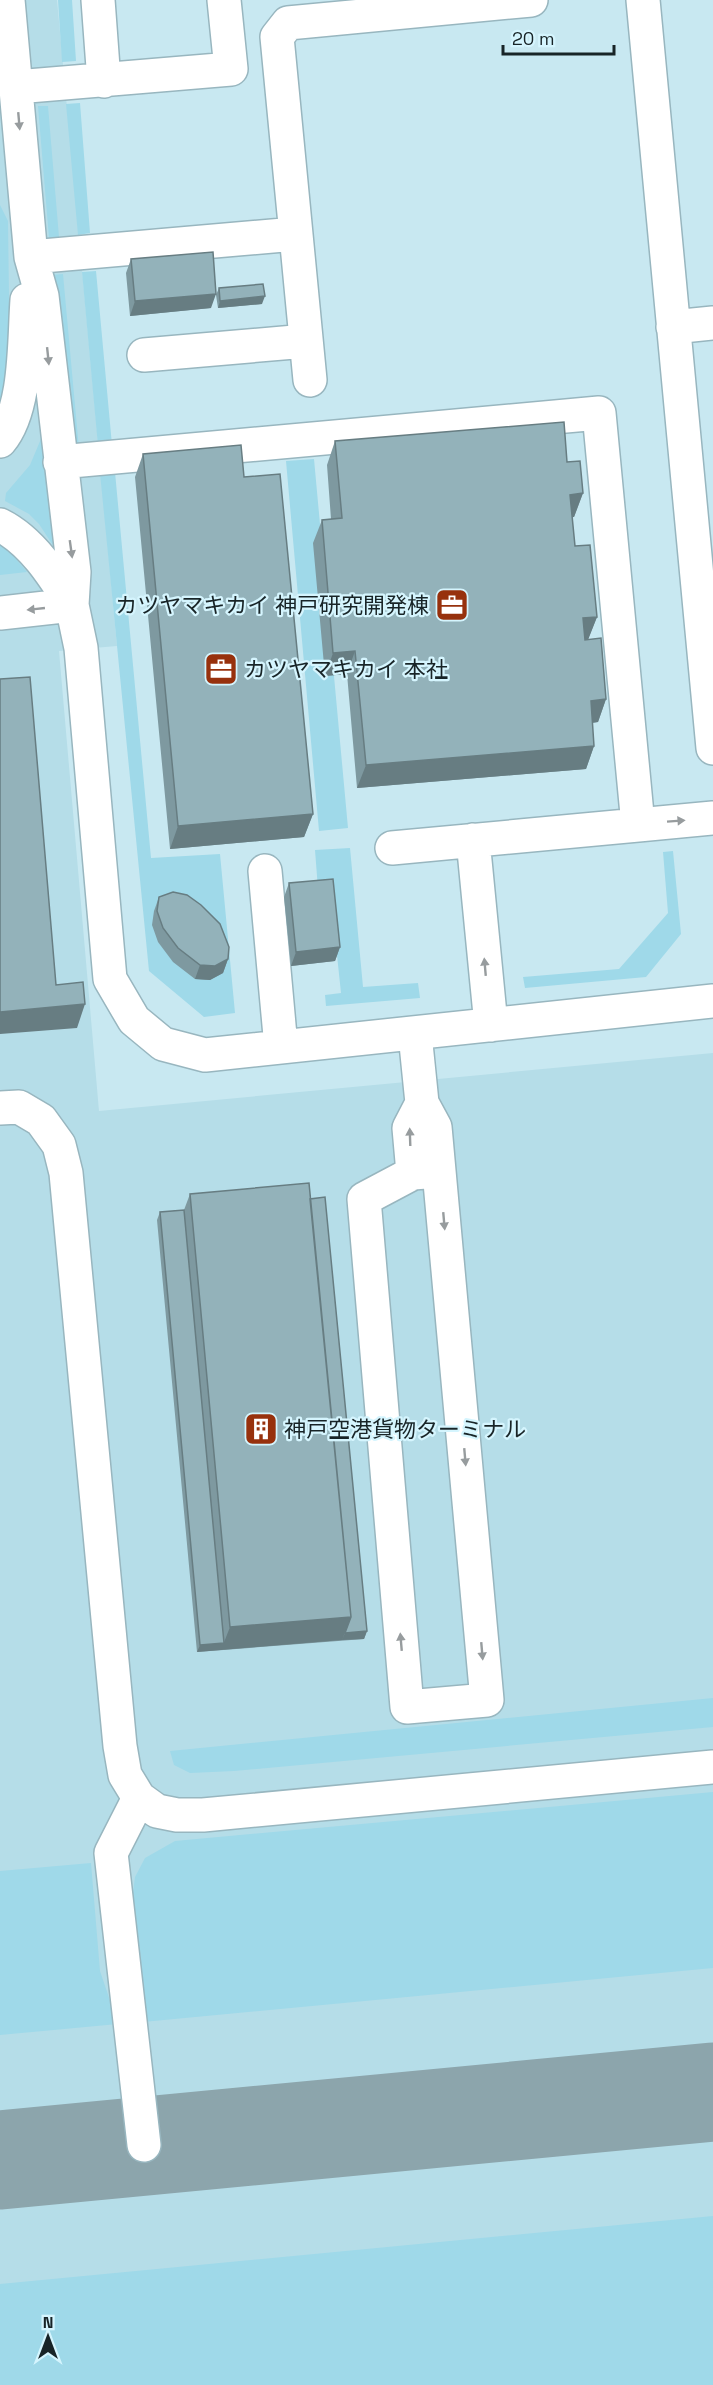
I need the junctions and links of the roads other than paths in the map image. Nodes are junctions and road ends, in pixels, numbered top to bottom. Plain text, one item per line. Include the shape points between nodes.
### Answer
1 (8, 0) edge
2 (98, 0) edge
3 (224, 0) edge
4 (531, 0) edge
5 (643, 0) edge
6 (104, 81) junction
7 (16, 87) junction
8 (0, 179) edge
9 (26, 204) junction
10 (295, 234) junction
11 (31, 257) junction
12 (713, 323) edge
13 (673, 327) junction
14 (306, 341) junction
15 (144, 355) dead end
16 (310, 380) dead end
17 (0, 441) edge
18 (60, 462) junction
19 (0, 525) edge
20 (703, 528) edge
21 (72, 605) junction
22 (0, 613) edge
23 (713, 748) edge
24 (713, 818) edge
25 (638, 825) junction
26 (473, 840) junction
27 (392, 848) dead end
28 (265, 871) dead end
29 (713, 1001) edge
30 (491, 1025) junction
31 (415, 1034) junction
32 (281, 1047) junction
33 (0, 1108) edge
34 (426, 1172) junction
35 (713, 1767) edge
36 (139, 1798) junction
37 (144, 2145) dead end

1 - 7 street
2 - 6 street
3 - 6 street via 231,69
4 - 10 street via 288,22 277,37
5 - 13 street
6 - 7 street
7 -> 9 street
8 - 9 street via 11,185
9 - 11 street
10 - 11 street
10 - 14 street
11 - 17 street via 18,401
11 -> 18 street via 42,296
12 - 13 street
13 - 20 street
14 - 15 street
14 - 16 street
18 -> 21 street via 74,572
18 - 25 street via 599,413
19 - 21 street via 14,531 33,552
20 - 23 street
21 -> 22 street
21 - 32 street via 81,648 110,979 134,1020 164,1044 205,1055
25 -> 24 street
25 - 26 street
26 - 27 street
30 -> 26 street
28 - 32 street
29 - 30 street
30 - 31 street
31 - 32 street
31 - 34 street via 422,1103 435,1127
33 - 36 street via 19,1107 41,1120 59,1145 66,1173 120,1746 124,1775
34 -> 34 street via 486,1700 407,1707 364,1199
35 - 36 street via 203,1815 157,1811
36 - 37 street via 111,1853

